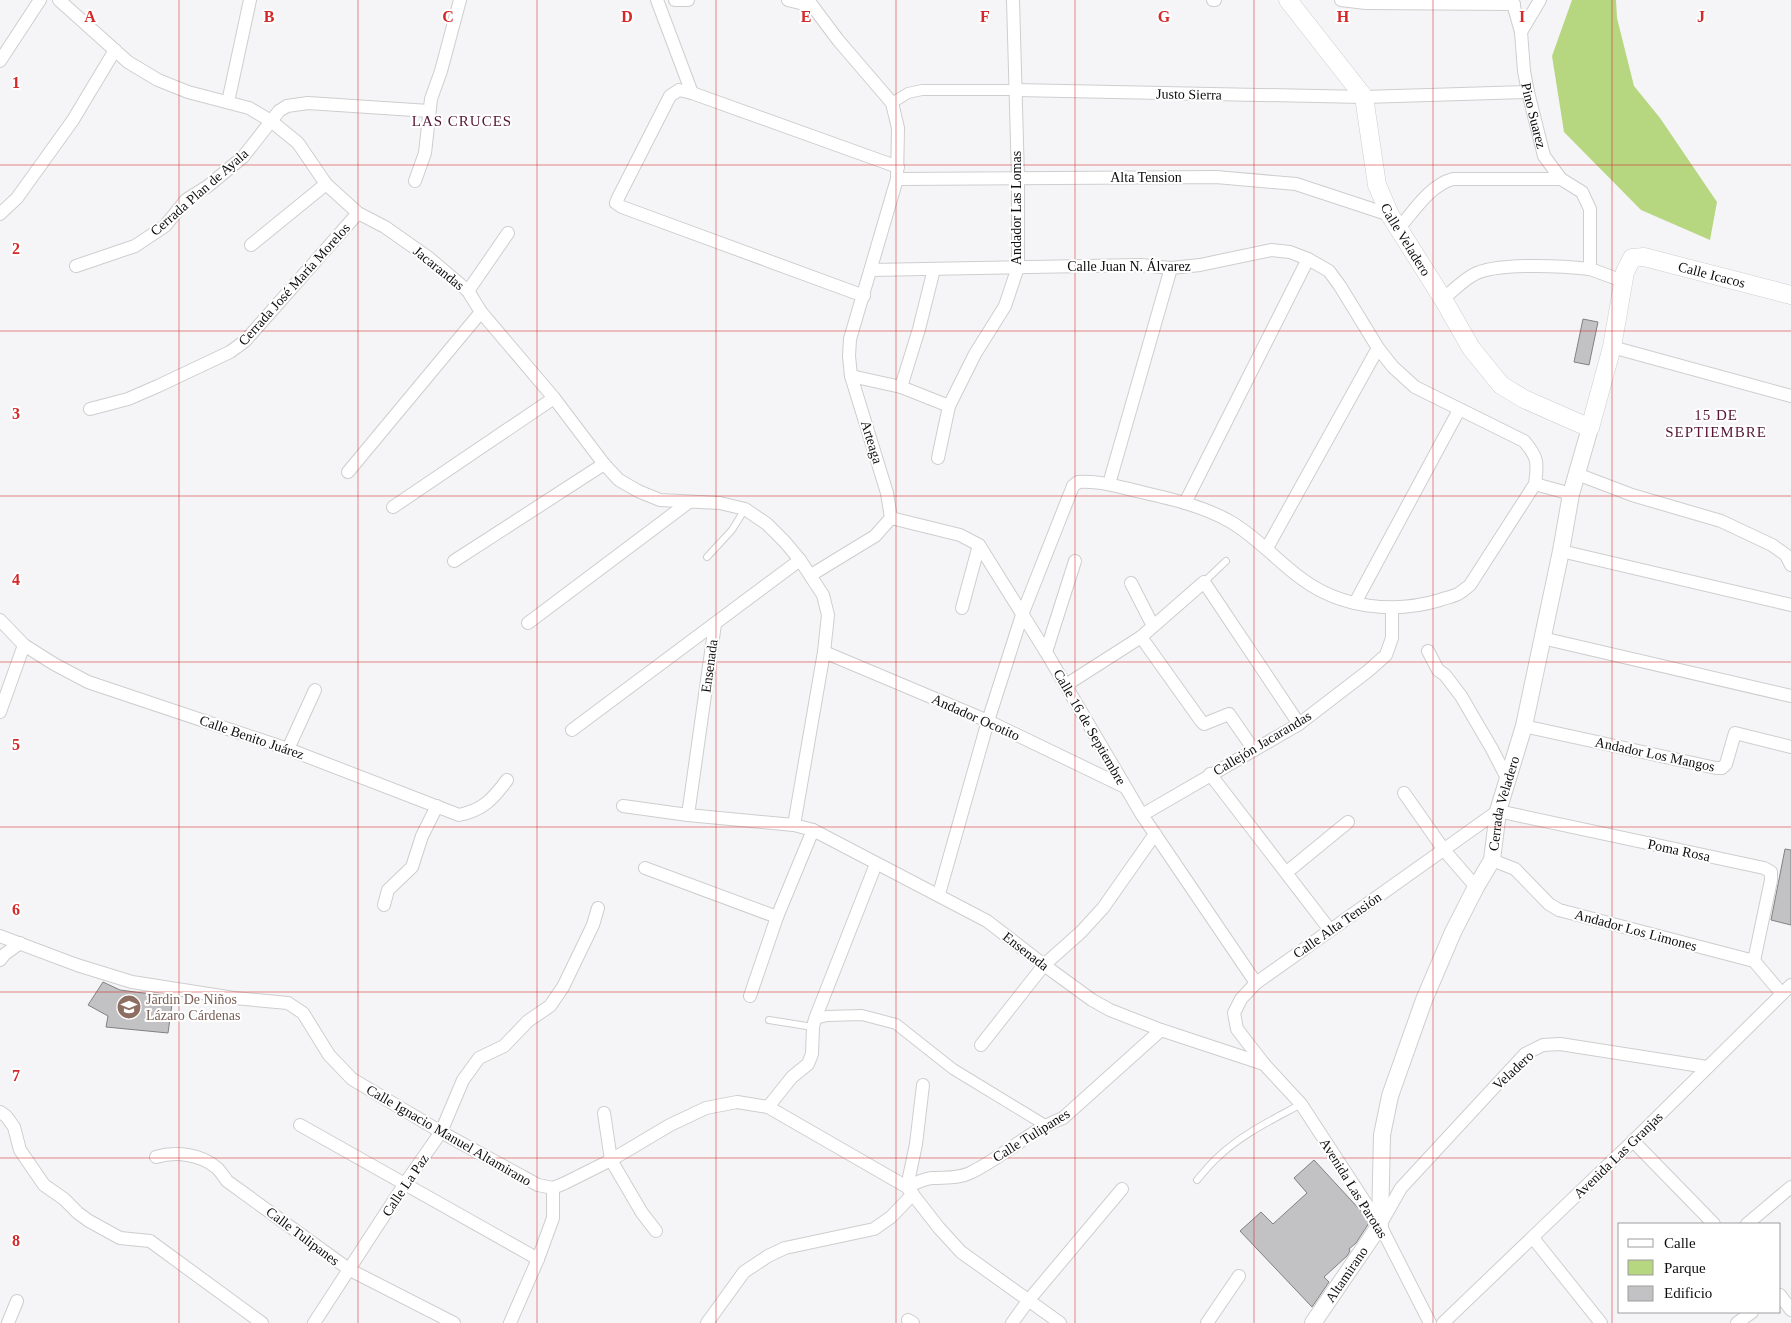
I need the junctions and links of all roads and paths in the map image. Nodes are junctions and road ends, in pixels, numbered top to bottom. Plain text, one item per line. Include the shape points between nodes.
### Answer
1 (40, 0) edge
2 (59, 0) edge
3 (250, 0) edge
4 (460, 0) edge
5 (657, 0) edge
6 (675, 0) edge
7 (688, 0) edge
8 (788, 0) edge
9 (1012, 0) edge
10 (1288, 0) edge
11 (1341, 0) edge
12 (1540, 0) edge
13 (1513, 2) edge
14 (810, 3) edge
15 (1521, 32) junction
16 (115, 50) junction
17 (0, 61) edge
18 (1014, 90) junction
19 (1528, 92) junction
20 (692, 93) junction
21 (1364, 97) junction
22 (228, 102) junction
23 (892, 103) junction
24 (429, 111) junction
25 (272, 121) junction
26 (898, 173) junction
27 (1018, 177) junction
28 (1562, 179) junction
29 (415, 181) dead end
30 (326, 184) junction
31 (358, 213) junction
32 (0, 214) edge
33 (1395, 221) junction
34 (508, 233) dead end
35 (251, 245) dead end
36 (1308, 259) junction
37 (76, 266) dead end
38 (1018, 267) junction
39 (1171, 268) junction
40 (934, 269) junction
41 (1590, 269) junction
42 (871, 270) junction
43 (1624, 281) junction
44 (468, 291) junction
45 (1791, 295) edge
46 (864, 296) junction
47 (1443, 299) junction
48 (481, 312) junction
49 (1612, 347) junction
50 (1378, 348) junction
51 (851, 376) junction
52 (901, 388) junction
53 (1791, 396) edge
54 (554, 398) junction
55 (949, 406) junction
56 (90, 409) dead end
57 (1459, 410) junction
58 (1588, 435) junction
59 (938, 458) dead end
60 (604, 464) junction
61 (348, 472) dead end
62 (1578, 472) junction
63 (1109, 484) junction
64 (1535, 484) junction
65 (1571, 494) junction
66 (689, 502) junction
67 (1185, 503) junction
68 (393, 508) dead end
69 (745, 509) junction
70 (891, 518) junction
71 (979, 545) junction
72 (1267, 548) junction
73 (1561, 551) junction
74 (708, 557) dead end
75 (800, 560) junction
76 (454, 561) dead end
77 (1075, 561) dead end
78 (1226, 561) dead end
79 (1791, 566) edge
80 (811, 575) junction
81 (1204, 582) junction
82 (1131, 583) dead end
83 (1355, 603) junction
84 (1791, 605) edge
85 (962, 608) dead end
86 (1392, 608) junction
87 (1022, 616) junction
88 (0, 620) edge
89 (528, 623) dead end
90 (714, 624) junction
91 (1153, 626) junction
92 (1141, 637) junction
93 (1542, 638) junction
94 (24, 645) junction
95 (1428, 651) dead end
96 (824, 652) junction
97 (1046, 652) junction
98 (1066, 685) junction
99 (315, 690) dead end
100 (1791, 696) edge
101 (0, 712) edge
102 (988, 721) junction
103 (1299, 724) junction
104 (1524, 726) junction
105 (572, 730) dead end
106 (1791, 747) edge
107 (288, 749) junction
108 (1254, 750) junction
109 (1210, 774) junction
110 (507, 780) dead end
111 (1508, 780) junction
112 (1126, 788) junction
113 (1404, 793) dead end
114 (437, 806) junction
115 (623, 806) dead end
116 (1498, 811) junction
117 (688, 814) junction
118 (1142, 815) junction
119 (1348, 822) dead end
120 (794, 825) junction
121 (813, 830) junction
122 (1155, 834) junction
123 (1444, 850) junction
124 (1492, 860) junction
125 (876, 864) junction
126 (645, 868) dead end
127 (1286, 872) junction
128 (1476, 887) junction
129 (938, 894) junction
130 (384, 905) dead end
131 (598, 908) dead end
132 (777, 917) junction
133 (1330, 930) junction
134 (0, 936) edge
135 (20, 943) junction
136 (0, 960) edge
137 (1754, 961) junction
138 (1044, 965) junction
139 (1256, 983) junction
140 (1791, 985) edge
141 (1782, 994) junction
142 (750, 996) dead end
143 (769, 1020) dead end
144 (814, 1023) junction
145 (1161, 1030) junction
146 (981, 1045) dead end
147 (1264, 1064) junction
148 (1707, 1067) junction
149 (922, 1085) dead end
150 (1301, 1104) junction
151 (768, 1107) junction
152 (0, 1112) edge
153 (604, 1113) dead end
154 (300, 1125) dead end
155 (1045, 1125) junction
156 (441, 1132) junction
157 (1633, 1141) junction
158 (156, 1157) dead end
159 (611, 1160) junction
160 (1197, 1180) dead end
161 (404, 1185) junction
162 (1791, 1187) edge
163 (553, 1188) junction
164 (1122, 1189) dead end
165 (910, 1190) junction
166 (1713, 1223) edge
167 (1748, 1223) edge
168 (1380, 1225) junction
169 (656, 1231) dead end
170 (1533, 1238) junction
171 (538, 1259) junction
172 (350, 1270) junction
173 (1239, 1276) dead end
174 (1781, 1296) edge
175 (17, 1301) dead end
176 (1028, 1301) junction
177 (1791, 1310) edge
178 (1751, 1313) edge
179 (1314, 1322) edge
180 (8, 1323) edge
181 (262, 1323) edge
182 (314, 1323) edge
183 (454, 1323) edge
184 (510, 1323) edge
185 (707, 1323) edge
186 (1012, 1323) edge
187 (1060, 1323) edge
188 (1207, 1323) edge
189 (1430, 1323) edge
190 (1443, 1323) edge
191 (1601, 1323) edge
192 (1737, 1323) edge

1 - 17 street
2 - 16 street, Jacarandas
3 - 22 street
4 - 24 street
5 - 20 street
6 - 7 street
8 - 14 street
9 - 18 street, Andador Las Lomas
10 - 21 main road, Calle Veladero
11 - 13 street via 1366,3
12 - 15 street
13 - 15 street, Pino Suarez
14 - 23 street
15 - 19 street, Pino Suarez
16 - 22 street, Jacarandas via 158,80
16 - 32 street via 67,128 17,198
18 - 21 street, Justo Sierra
18 - 23 street via 922,90 908,93
18 - 27 street, Andador Las Lomas
19 - 21 street, Justo Sierra
19 - 28 street, Pino Suarez via 1544,156
20 - 26 street
20 - 46 street via 679,90 670,96 616,203
21 - 33 main road, Calle Veladero via 1377,185
22 - 25 street, Jacarandas via 250,108
23 - 26 street, Arteaga via 898,128
24 - 25 street, Cerrada Plan de Ayala via 308,103 287,106
24 - 29 street via 425,153
25 - 30 street, Jacarandas via 298,143
25 - 37 street, Cerrada Plan de Ayala via 243,157 186,200 165,226 135,246
26 - 27 street, Alta Tension
26 - 42 street, Arteaga
27 - 33 street, Alta Tension via 1216,177 1296,184
27 - 38 street, Andador Las Lomas
28 - 33 street via 1444,181
28 - 41 street, Pino Suarez via 1582,192 1590,209
30 - 31 street, Jacarandas
30 - 35 street
31 - 44 street, Jacarandas via 429,258
31 - 56 street, Cerrada José María Morelos via 245,341 230,352 128,399
33 - 47 main road, Calle Veladero
34 - 44 street
36 - 39 street, Calle Juan N. Álvarez via 1290,252 1271,250 1200,266
36 - 50 street, Calle Juan N. Álvarez via 1329,271
36 - 67 street
38 - 39 street, Calle Juan N. Álvarez via 1141,265
38 - 40 street, Calle Juan N. Álvarez
38 - 55 street, Andador Las Lomas via 1005,306 975,354
39 - 63 street
40 - 42 street, Calle Juan N. Álvarez
40 - 52 street
41 - 43 street
41 - 47 street via 1490,268 1473,275
42 - 46 street, Arteaga
43 - 45 main road, Calle Icacos via 1632,258 1644,257
43 - 49 main road
44 - 48 street, Jacarandas
46 - 51 street, Arteaga via 850,339
47 - 58 main road, Calle Veladero via 1470,348 1500,385
48 - 54 street, Jacarandas
48 - 61 street
49 - 53 street
49 - 58 main road
50 - 57 street, Calle Juan N. Álvarez via 1415,387
50 - 72 street
51 - 52 street
51 - 70 street, Arteaga via 887,493
52 - 55 street
54 - 60 street, Jacarandas
54 - 68 street
55 - 59 street, Andador Las Lomas
57 - 64 street, Calle Juan N. Álvarez via 1524,441 1535,454 1538,466
57 - 83 street
58 - 62 street, Cerrada Veladero
60 - 66 street, Jacarandas via 619,480 638,491 660,500
60 - 76 street
62 - 65 street, Cerrada Veladero
62 - 79 street via 1632,495 1721,522 1772,545 1786,555
63 - 67 street
63 - 87 street via 1078,482 1073,486
64 - 65 street
64 - 86 street via 1470,585 1458,594 1428,603
65 - 73 street, Cerrada Veladero
66 - 69 street, Jacarandas via 720,503
66 - 89 street
67 - 72 street via 1230,522
69 - 74 lane via 732,530
69 - 75 street, Jacarandas via 767,524
70 - 71 street via 960,534
70 - 80 street via 875,536
71 - 85 street
71 - 87 street, Calle 16 de Septiembre
72 - 83 street via 1302,580 1330,596
73 - 84 street
73 - 93 street, Cerrada Veladero
75 - 80 street, Jacarandas
75 - 90 street, Ensenada
77 - 97 street
78 - 81 lane
80 - 96 street, Jacarandas via 823,595 828,615
81 - 91 street
81 - 103 street
82 - 91 street
83 - 86 street
86 - 103 street, Callejón Jacarandas via 1392,638 1386,654
87 - 97 street, Calle 16 de Septiembre
87 - 102 street
88 - 94 street, Calle Benito Juárez
90 - 105 street
90 - 117 street, Ensenada
91 - 92 street
92 - 98 street
92 - 108 street via 1204,724 1229,714
93 - 100 street
93 - 104 street, Cerrada Veladero
94 - 101 street
94 - 107 street, Calle Benito Juárez via 88,682
95 - 111 street via 1438,670 1461,696
96 - 102 street, Andador Ocotito
96 - 120 street, Jacarandas
97 - 98 street, Calle 16 de Septiembre
98 - 112 street, Calle 16 de Septiembre
99 - 107 street
102 - 112 street, Andador Ocotito
102 - 129 street
103 - 108 street, Callejón Jacarandas
104 - 106 street, Andador Los Mangos via 1716,768 1726,764 1735,733
104 - 111 street, Cerrada Veladero
107 - 114 street, Calle Benito Juárez
108 - 109 street, Callejón Jacarandas
109 - 118 street, Callejón Jacarandas
109 - 127 street
110 - 114 street, Calle Benito Juárez via 488,803 470,812 459,815
111 - 116 street, Cerrada Veladero
112 - 118 street, Calle 16 de Septiembre
113 - 123 street
114 - 130 street via 422,836 412,867 388,890
115 - 117 street, Ensenada
116 - 123 street, Calle Alta Tensión
116 - 124 street, Cerrada Veladero
116 - 137 street, Poma Rosa via 1771,872
117 - 120 street, Ensenada
118 - 122 street, Calle 16 de Septiembre
119 - 127 street
120 - 121 street, Ensenada
121 - 125 street, Ensenada
121 - 132 street
122 - 138 street via 1103,908
122 - 139 street, Calle 16 de Septiembre
123 - 128 street
123 - 133 street, Calle Alta Tensión
124 - 128 street, Cerrada Veladero
124 - 137 street, Andador Los Limones via 1515,869 1549,904 1560,910
125 - 129 street, Ensenada
125 - 144 street
126 - 132 street
127 - 133 street
128 - 168 street, Cerrada Veladero via 1424,1000 1390,1096 1382,1135
129 - 138 street, Ensenada via 987,921
131 - 156 street, Calle La Paz via 563,987 550,1006 528,1021 504,1046 479,1058 463,1080
132 - 142 street
133 - 139 street, Calle Alta Tensión
134 - 135 street, Calle Ignacio Manuel Altamirano
135 - 136 street
135 - 156 street, Calle Ignacio Manuel Altamirano via 132,982 288,1003 303,1014 329,1055 352,1079
137 - 141 street
138 - 145 street, Ensenada via 1110,1010
138 - 146 street
139 - 147 street, Calle Alta Tensión via 1241,999 1234,1013 1237,1029
140 - 141 street, Avenida Las Granjas
141 - 148 street, Avenida Las Granjas
143 - 144 lane
144 - 151 street via 812,1054 808,1064 792,1077
144 - 155 street via 828,1016 862,1015 896,1024 953,1069
145 - 147 street, Ensenada
145 - 155 street, Calle Tulipanes via 1063,1118
147 - 150 street, Avenida Las Parotas
148 - 157 street, Avenida Las Granjas
148 - 168 street, Veladero via 1560,1044 1543,1045 1525,1054 1401,1188
149 - 165 street
150 - 160 lane via 1237,1141 1217,1157
150 - 168 street, Avenida Las Parotas
151 - 159 street via 737,1102 706,1108
151 - 165 street
152 - 181 street via 14,1127 20,1150 44,1185 89,1221 120,1238 150,1241
153 - 159 street
154 - 161 street
155 - 165 street, Calle Tulipanes via 968,1174 931,1178
156 - 161 street, Calle La Paz
156 - 163 street, Calle Ignacio Manuel Altamirano via 538,1186
157 - 166 street
157 - 170 street, Avenida Las Granjas
158 - 172 street, Calle Tulipanes via 181,1154 196,1157 216,1168 227,1181
159 - 163 street
159 - 169 street
161 - 171 street
161 - 172 street, Calle La Paz
162 - 167 street
163 - 171 street via 553,1218
164 - 176 street
165 - 176 street via 960,1252
165 - 185 street, Calle Tulipanes via 891,1218 874,1229 785,1248 768,1256 744,1272
168 - 179 street, Altamirano
168 - 189 street, Avenida Las Parotas
170 - 190 street, Avenida Las Granjas
170 - 191 street
171 - 184 street
172 - 182 street, Calle La Paz
172 - 183 street, Calle Tulipanes
173 - 188 street
174 - 177 street
175 - 180 street
176 - 186 street
176 - 187 street
178 - 192 street

